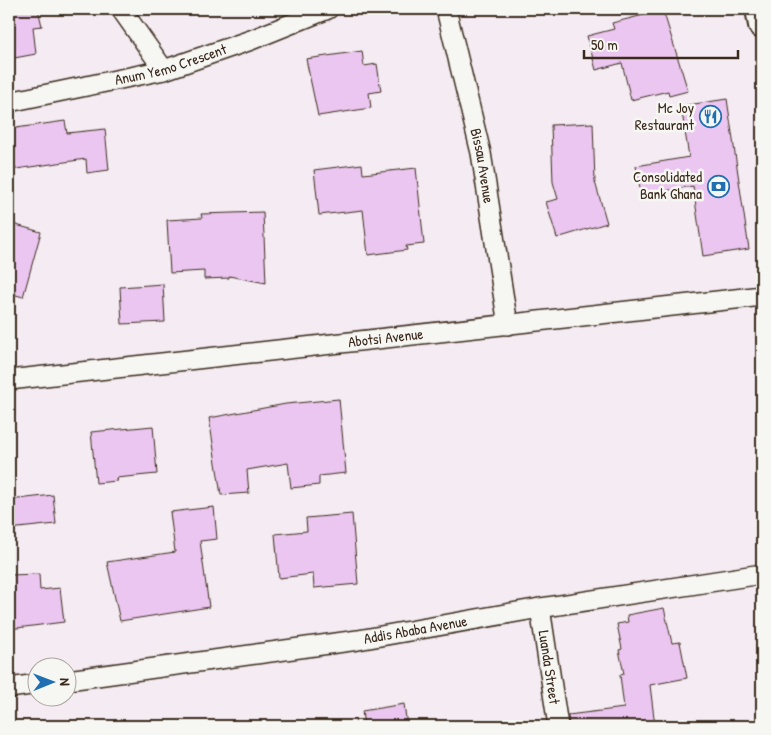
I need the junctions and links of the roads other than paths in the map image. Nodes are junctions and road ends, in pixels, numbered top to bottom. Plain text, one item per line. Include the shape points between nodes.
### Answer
1 (121, 9) edge
2 (328, 9) edge
3 (446, 9) edge
4 (759, 9) edge
5 (762, 25) edge
6 (164, 70) junction
7 (9, 102) edge
8 (762, 296) edge
9 (508, 325) junction
10 (9, 380) edge
11 (762, 574) edge
12 (540, 608) junction
13 (78, 679) edge
14 (28, 685) edge
15 (9, 688) edge
16 (558, 726) edge

1 - 6 street
2 - 6 street, Anum Yemo Crescent
3 - 9 street, Bissau Avenue via 480,153
4 - 5 street
6 - 7 street, Anum Yemo Crescent
8 - 9 street, Abotsi Avenue
9 - 10 street, Abotsi Avenue
11 - 12 street, Addis Ababa Avenue
12 - 13 street, Addis Ababa Avenue via 358,640
12 - 16 street, Luanda Street
14 - 15 street

